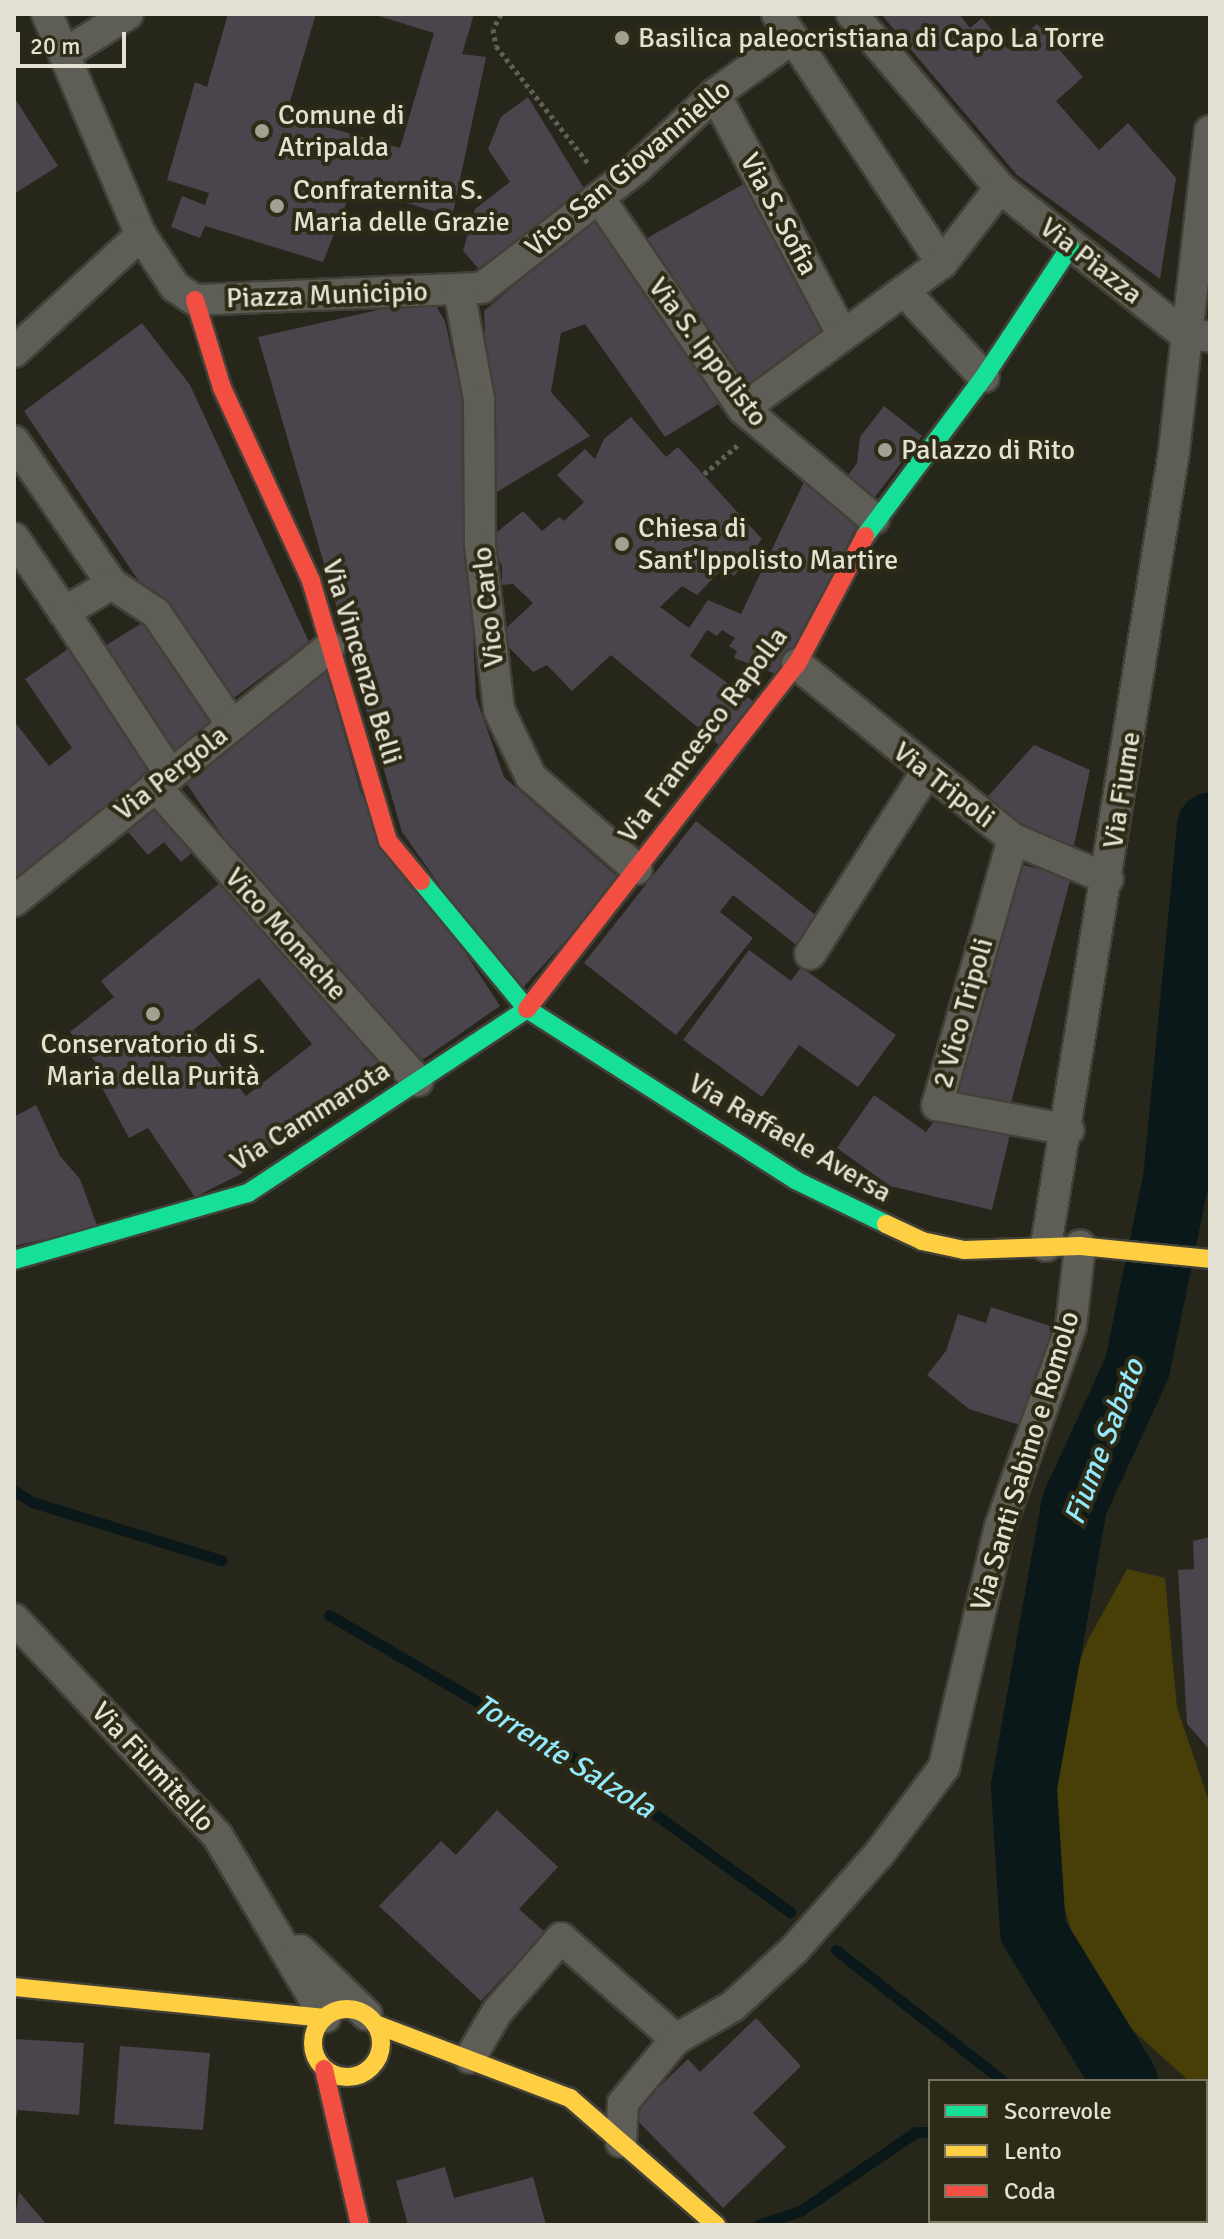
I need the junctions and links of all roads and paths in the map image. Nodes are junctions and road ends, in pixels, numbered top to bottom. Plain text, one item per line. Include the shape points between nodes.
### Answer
1 (47, 14) edge
2 (128, 14) edge
3 (501, 14) edge
4 (852, 14) edge
5 (785, 26) edge
6 (64, 54) junction
7 (715, 94) junction
8 (1210, 131) edge
9 (1000, 188) junction
10 (604, 194) junction
11 (141, 235) junction
12 (1070, 247) junction
13 (942, 263) junction
14 (459, 290) junction
15 (905, 292) junction
16 (195, 300) junction
17 (842, 334) junction
18 (1198, 336) edge
19 (14, 352) edge
20 (984, 377) junction
21 (751, 418) junction
22 (14, 441) edge
23 (704, 474) dead end
24 (874, 519) junction
25 (14, 538) edge
26 (112, 584) junction
27 (64, 612) junction
28 (330, 647) junction
29 (797, 664) junction
30 (232, 725) junction
31 (927, 771) junction
32 (162, 780) junction
33 (1013, 839) junction
34 (637, 869) junction
35 (1108, 879) junction
36 (14, 901) edge
37 (810, 954) dead end
38 (527, 1009) junction
39 (418, 1081) junction
40 (1069, 1130) junction
41 (1046, 1246) junction
42 (1088, 1247) junction
43 (1210, 1259) edge
44 (14, 1260) edge
45 (14, 1619) edge
46 (275, 1926) junction
47 (14, 1987) edge
48 (255, 2009) junction
49 (324, 2017) junction
50 (371, 2020) junction
51 (676, 2039) junction
52 (313, 2049) junction
53 (470, 2058) junction
54 (324, 2069) junction
55 (366, 2076) junction
56 (355, 2121) dead end
57 (621, 2142) junction
58 (349, 2168) junction
59 (716, 2224) edge
60 (360, 2225) edge

1 - 6 street
2 - 6 street
3 - 10 path via 493,29 496,46
4 - 9 street, Via Piazza
5 - 7 street, Vico San Giovanniello
5 - 13 street
6 - 11 street
7 - 10 street, Vico San Giovanniello
7 - 17 street, Via S. Sofia
8 - 18 street, Via Fiume
9 - 12 street, Via Piazza
9 - 13 street
10 - 14 street, Vico San Giovanniello via 482,288
10 - 21 street, Via S. Ippolisto
11 - 16 street via 175,287
11 - 19 street
12 - 18 street, Via Piazza
12 - 20 street, Via Francesco Rapolla
13 - 15 street
14 - 16 street, Piazza Municipio
14 - 34 street, Vico Carlo via 479,399 480,545 499,710 531,777
15 - 17 street
15 - 20 street
16 - 28 street, Via Vincenzo Belli via 222,388 311,581
17 - 21 street via 790,372
18 - 35 street, Via Fiume via 1174,451
20 - 24 street, Via Francesco Rapolla
21 - 23 path
21 - 24 street, Via S. Ippolisto
22 - 26 street
24 - 29 street, Via Francesco Rapolla
25 - 27 street, Vico Monache
26 - 27 street
26 - 30 street via 156,613
27 - 32 street, Vico Monache
28 - 30 street, Via Pergola
28 - 38 street, Via Vincenzo Belli via 388,841
29 - 31 street, Via Tripoli
29 - 34 street, Via Francesco Rapolla
30 - 32 street, Via Pergola
31 - 33 street, Via Tripoli
31 - 37 street
32 - 36 street, Via Pergola
32 - 39 street, Vico Monache
33 - 35 street, Via Tripoli
33 - 40 street, 2 Vico Tripoli via 937,1105
34 - 38 street, Via Francesco Rapolla
35 - 40 street, Via Fiume
38 - 39 street, Via Cammarota
38 - 41 street, Via Raffaele Aversa via 795,1180 883,1226 964,1250
39 - 44 street, Via Cammarota via 248,1193
40 - 41 street, Via Fiume
41 - 42 street, Via Raffaele Aversa
42 - 43 street, Via Raffaele Aversa
42 - 51 street, Via Santi Sabino e Romolo via 1071,1326 1000,1527 944,1767 794,1950 733,2006
45 - 46 street, Via Fiumitello via 217,1835
46 - 49 street, Via Fiumitello
46 - 50 street, Via Fiumitello
47 - 48 street
48 - 49 street
48 - 52 street
49 - 50 street via 346,2009
49 - 52 street
50 - 53 street
50 - 55 street via 381,2050
51 - 53 street via 561,1938 497,2012
51 - 57 street via 623,2103
52 - 54 street
53 - 55 street
53 - 57 street via 570,2098
54 - 55 street via 336,2076
54 - 58 street
56 - 58 street
57 - 59 street
58 - 60 street

